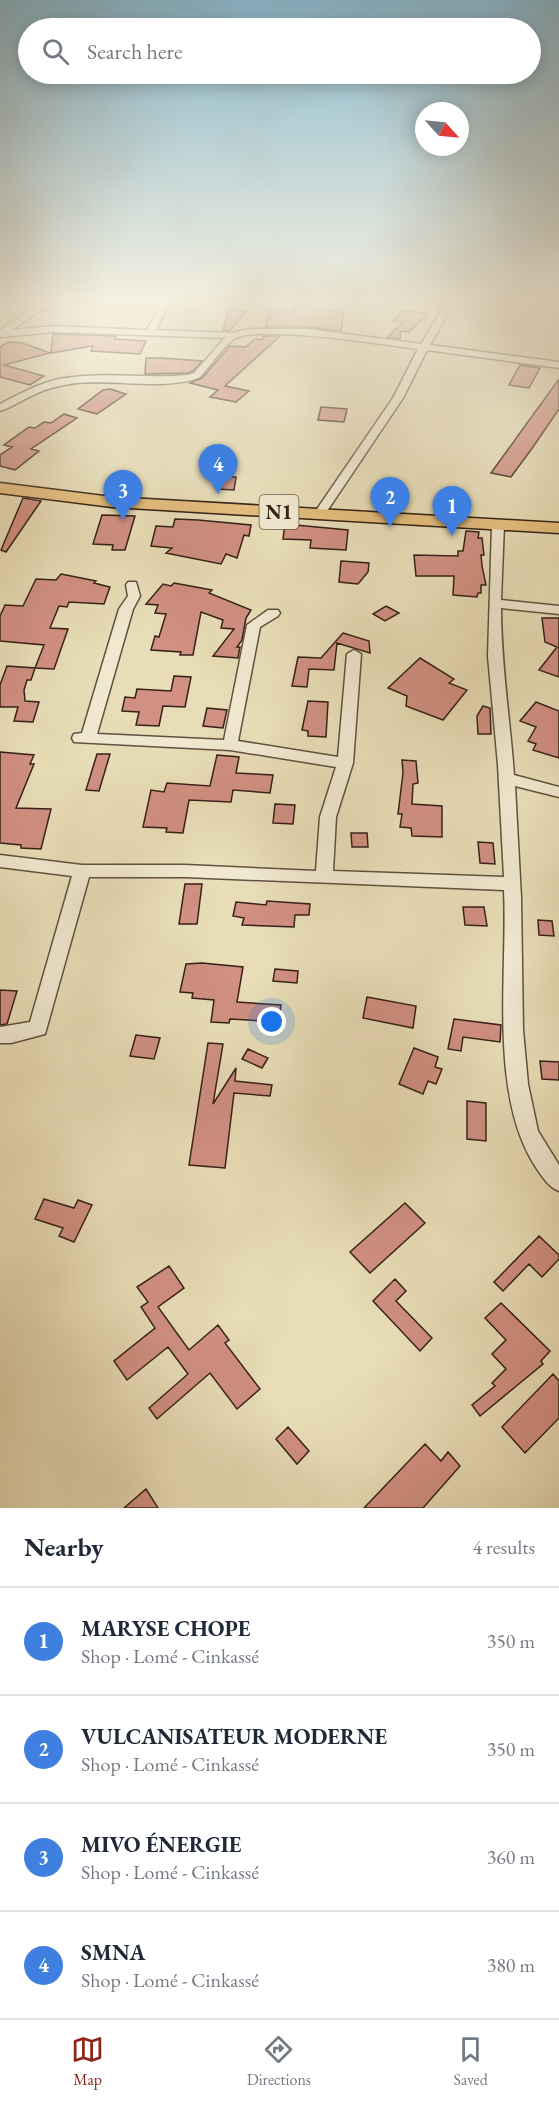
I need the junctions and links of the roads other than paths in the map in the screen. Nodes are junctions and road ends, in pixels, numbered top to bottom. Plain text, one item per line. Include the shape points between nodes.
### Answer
1 (201, 370) edge
2 (412, 370) edge
3 (0, 408) edge
4 (0, 488) edge
5 (319, 515) junction
6 (498, 525) junction
7 (559, 528) edge
8 (132, 585) dead end
9 (495, 603) junction
10 (559, 610) edge
11 (273, 613) dead end
12 (354, 654) dead end
13 (230, 745) junction
14 (345, 763) junction
15 (507, 779) junction
16 (559, 792) edge
17 (0, 861) edge
18 (82, 872) junction
19 (324, 878) junction
20 (512, 884) junction
21 (0, 1035) edge
22 (559, 1181) edge

1 - 3 street via 190,378 114,379 42,387
2 - 5 street via 398,398
4 - 5 highway, N1 via 112,502
5 - 6 highway, N1
6 - 7 highway, N1
6 - 9 street
8 - 13 street via 134,596 83,738
9 - 10 street
9 - 15 street via 496,675
11 - 13 street via 254,625
12 - 14 street
13 - 14 street
14 - 19 street via 328,817
15 - 16 street
15 - 20 street
17 - 18 street
18 - 19 street via 185,871
18 - 21 street via 38,1028
19 - 20 street
20 - 22 street via 518,1082 531,1140

